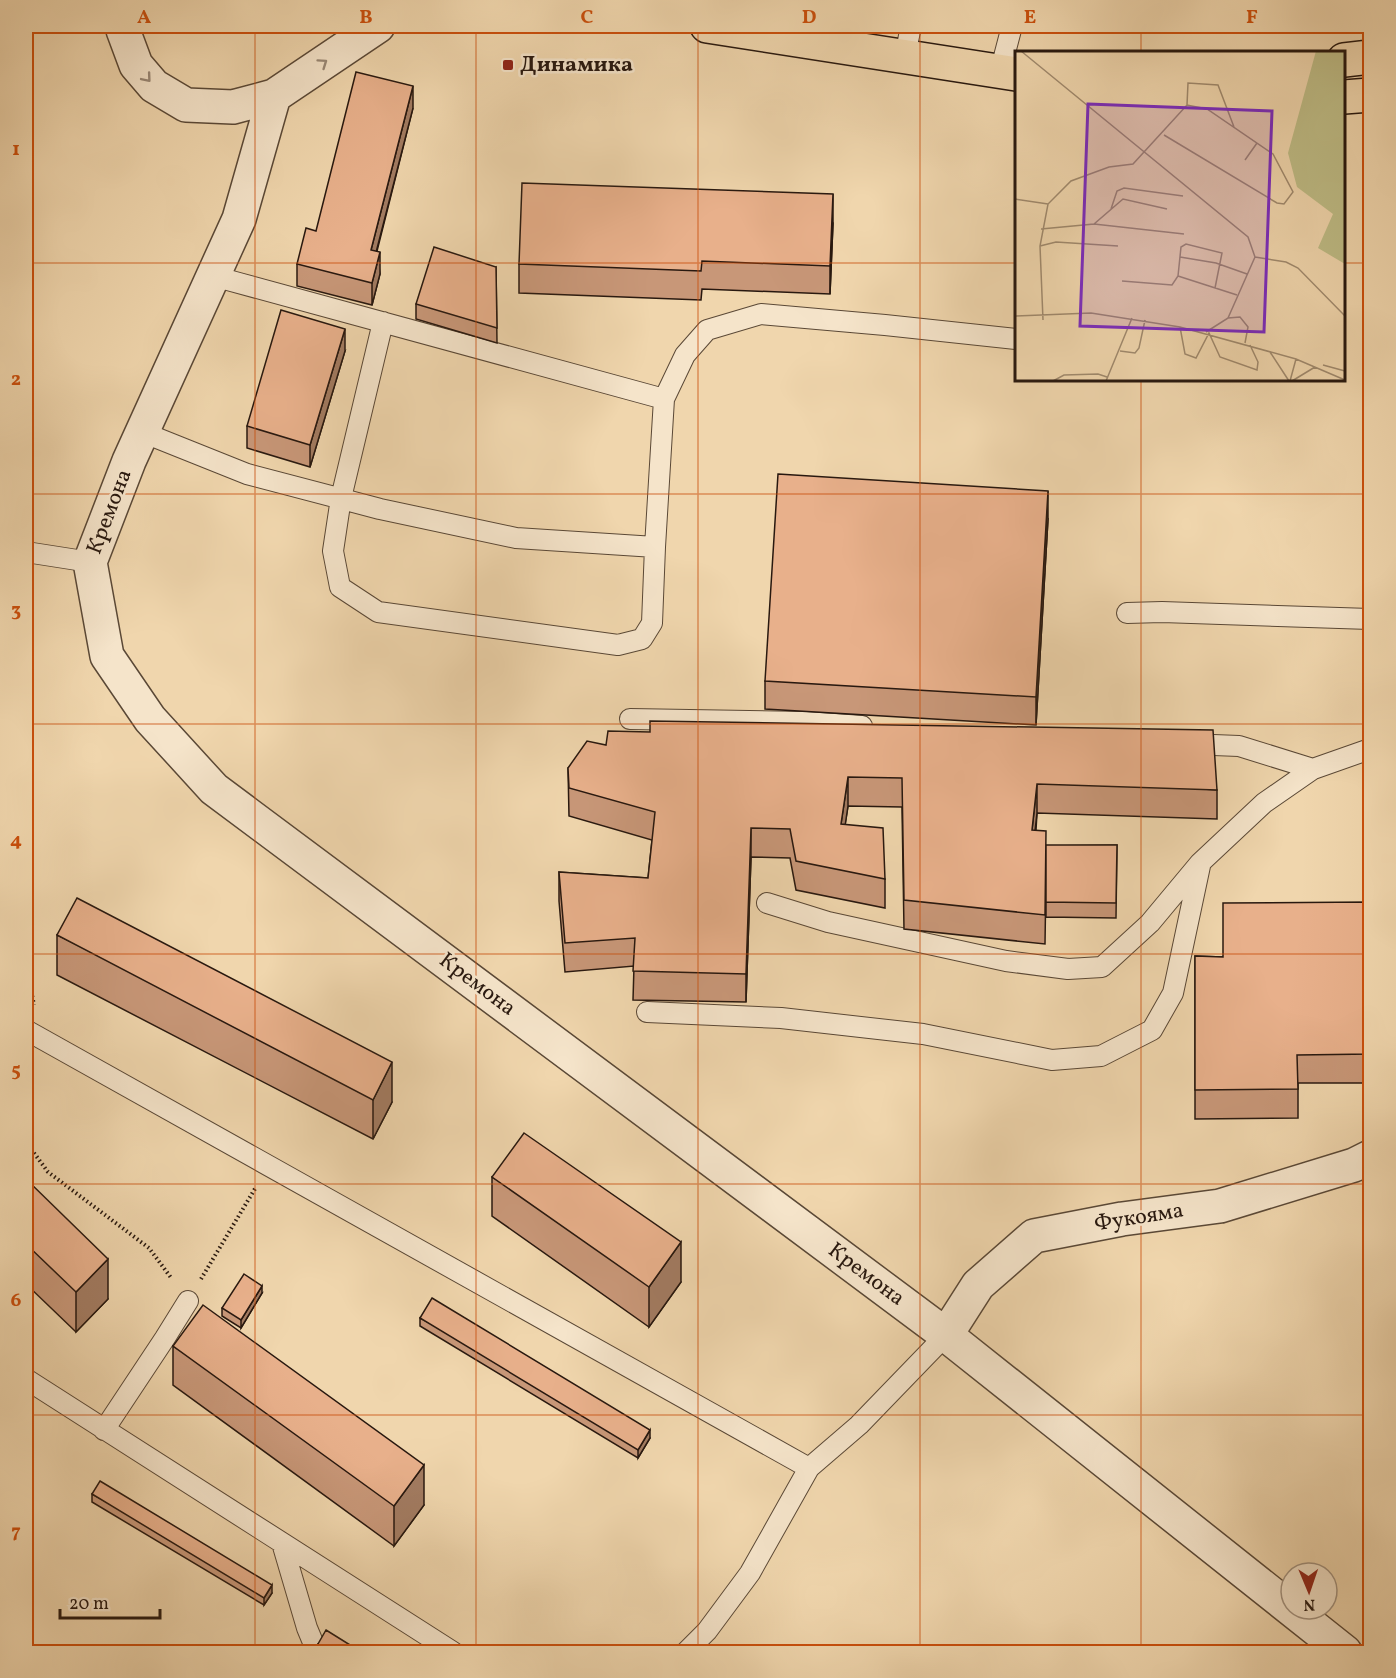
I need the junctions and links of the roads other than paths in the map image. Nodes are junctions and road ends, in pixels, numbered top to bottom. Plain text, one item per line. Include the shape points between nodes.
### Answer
1 (123, 26) edge
2 (378, 26) edge
3 (707, 26) edge
4 (1012, 26) edge
5 (908, 41) edge
6 (1371, 57) edge
7 (1345, 60) edge
8 (1009, 73) edge
9 (1371, 95) edge
10 (274, 96) junction
11 (1345, 97) edge
12 (213, 276) junction
13 (383, 322) junction
14 (1015, 339) edge
15 (664, 399) junction
16 (142, 432) junction
17 (341, 498) junction
18 (655, 548) junction
19 (26, 552) edge
20 (90, 562) junction
21 (1127, 613) dead end
22 (1371, 619) edge
23 (630, 719) dead end
24 (877, 727) edge
25 (1169, 743) edge
26 (1371, 749) edge
27 (1313, 769) junction
28 (1200, 863) junction
29 (767, 903) dead end
30 (647, 1012) dead end
31 (26, 1030) edge
32 (1371, 1157) edge
33 (188, 1301) road end
34 (946, 1335) junction
35 (26, 1379) edge
36 (104, 1430) junction
37 (809, 1468) junction
38 (282, 1544) junction
39 (318, 1653) edge
40 (453, 1653) edge
41 (686, 1653) edge
42 (1345, 1653) edge

1 -> 10 street via 136,65 154,86 186,105 232,107
10 -> 2 street
3 - 5 main road
4 - 8 lane
5 - 8 main road
6 - 7 main road
9 - 11 main road
10 - 12 street, Кремона via 239,219
12 - 13 lane
12 - 16 street, Кремона
13 - 15 lane
13 - 17 lane
14 - 15 lane via 761,314 707,330 685,355
15 - 18 lane
16 - 17 lane via 247,474
16 - 20 street, Кремона
17 - 18 lane via 516,538
17 - 18 lane via 333,551 340,587 378,612 618,645 642,639 652,623
19 - 20 lane
20 - 34 street, Кремона via 107,656 150,718 214,789
21 - 22 lane
23 - 24 lane
25 - 27 lane via 1239,746
26 - 27 lane
27 - 28 lane via 1264,803
28 - 29 lane via 1150,923 1102,967 1068,969 1006,961 828,922
28 - 30 lane via 1173,993 1152,1030 1101,1056 1052,1060 902,1032 781,1018
31 - 37 lane
32 - 34 street, Фукояма via 1220,1206 1034,1236 978,1285
33 - 36 lane
34 - 37 lane via 859,1425
34 - 42 street, Кремона
35 - 36 lane
36 - 38 lane
37 - 41 lane via 750,1573 708,1632
38 - 39 lane
38 - 40 lane

